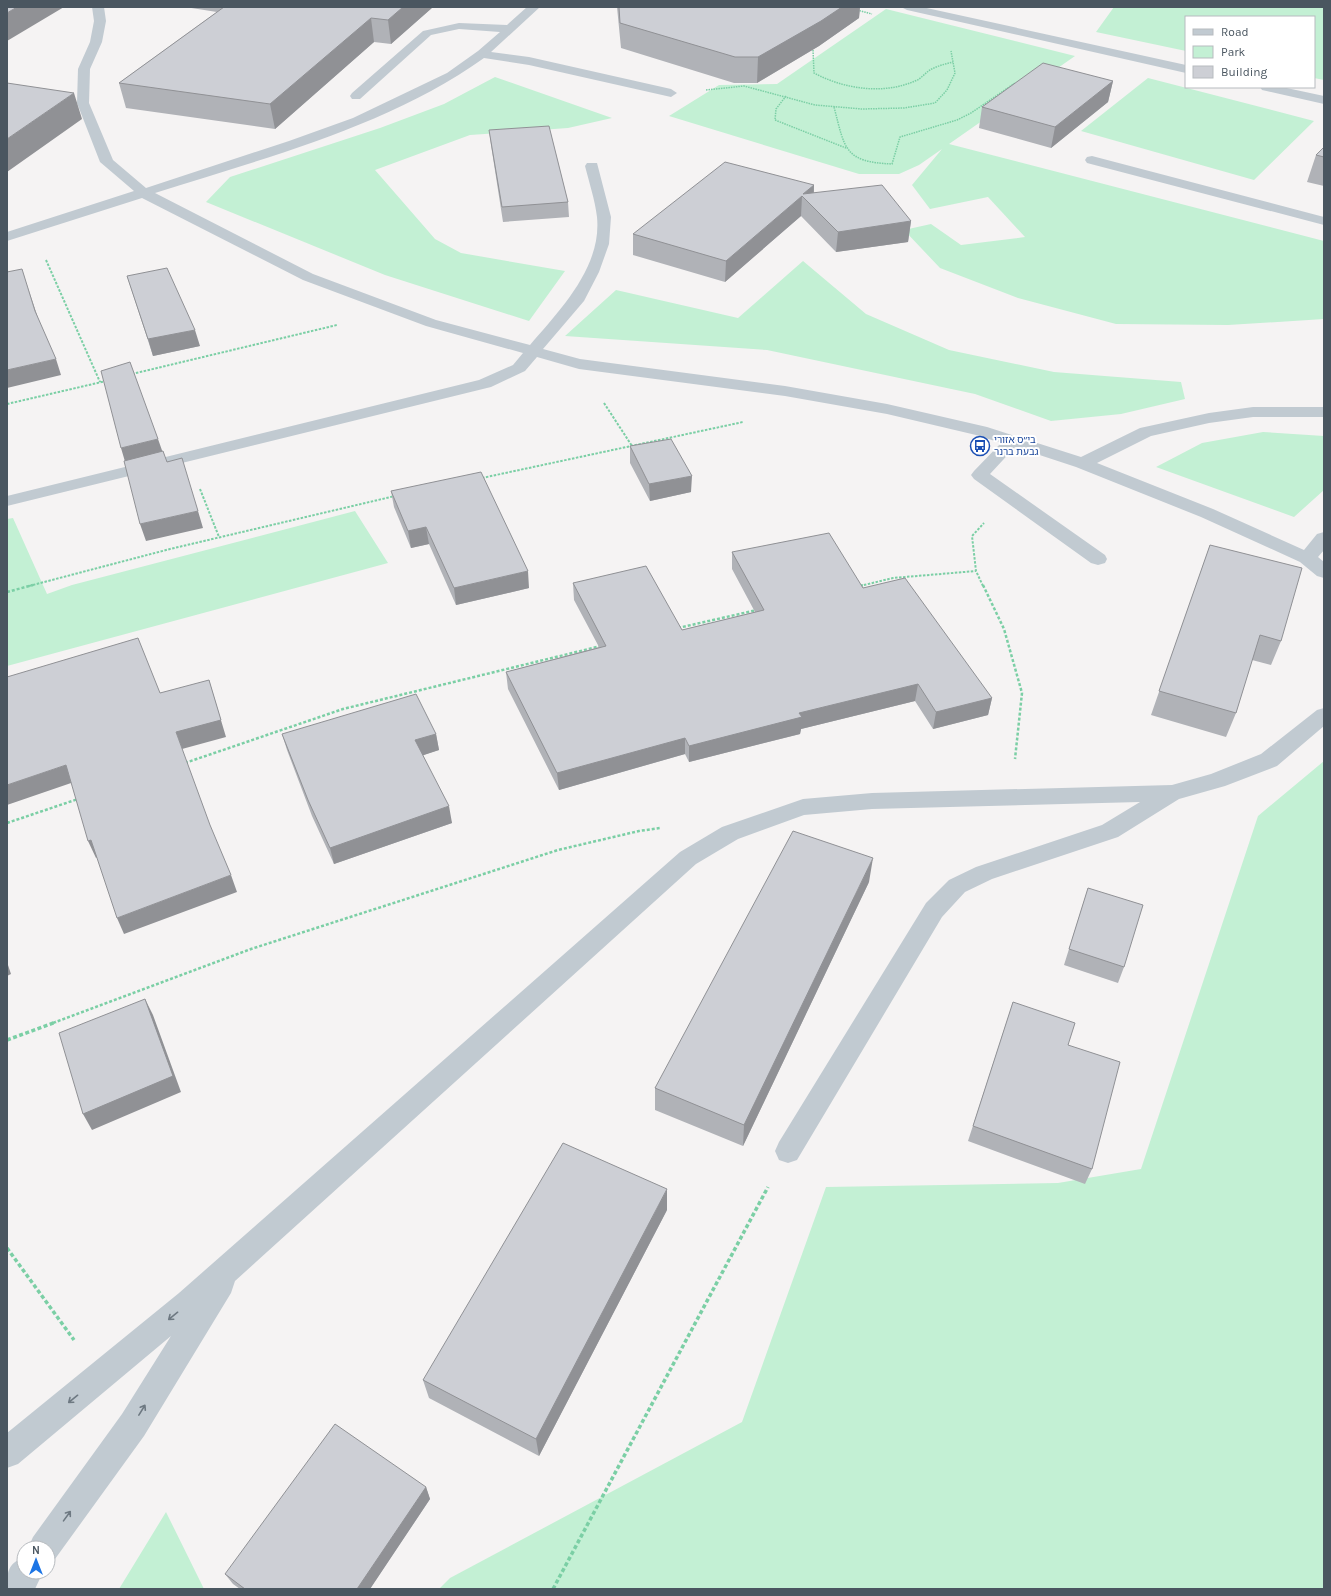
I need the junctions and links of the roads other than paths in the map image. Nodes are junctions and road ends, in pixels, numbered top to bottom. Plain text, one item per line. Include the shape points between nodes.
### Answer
1 (98, 7) edge
2 (534, 7) edge
3 (907, 7) edge
4 (511, 29) junction
5 (482, 54) junction
6 (1185, 69) edge
7 (1270, 88) edge
8 (671, 93) road end
9 (356, 96) dead end
10 (1324, 100) edge
11 (1092, 160) dead end
12 (592, 166) dead end
13 (144, 192) junction
14 (1324, 221) edge
15 (7, 238) edge
16 (535, 351) junction
17 (1324, 412) edge
18 (1012, 441) junction
19 (1082, 463) junction
20 (7, 500) edge
21 (1324, 538) edge
22 (1307, 558) junction
23 (1098, 559) dead end
24 (1324, 572) edge
25 (1324, 716) edge
26 (1172, 793) junction
27 (788, 1151) road end
28 (234, 1263) junction
29 (7, 1453) edge
30 (50, 1540) edge
31 (21, 1580) edge
32 (15, 1589) edge

1 - 13 street via 100,21 96,42 84,69 83,103 106,162
2 - 4 street
3 - 6 street
4 - 5 street
4 - 9 street via 459,26 427,33
5 - 8 street via 529,61
5 - 13 street via 451,76 357,121
7 - 10 street
11 - 14 street
12 - 16 street via 604,217 602,244 592,272 576,301
13 - 15 street
13 - 16 street via 308,277 431,323
16 - 18 street via 580,364 785,391 887,409
16 - 20 street via 519,368 485,384
17 - 19 street via 1253,412 1209,418 1146,432
18 - 19 street
18 - 23 street via 980,475
19 - 22 street via 1207,513
21 - 22 street
22 - 24 street
25 - 26 street via 1269,760 1217,780
26 - 27 street via 1110,831 984,873 957,886 934,910
26 - 28 street via 872,801 803,808 730,833 688,858
28 -> 29 street
30 -> 28 street via 133,1424
31 - 32 street

